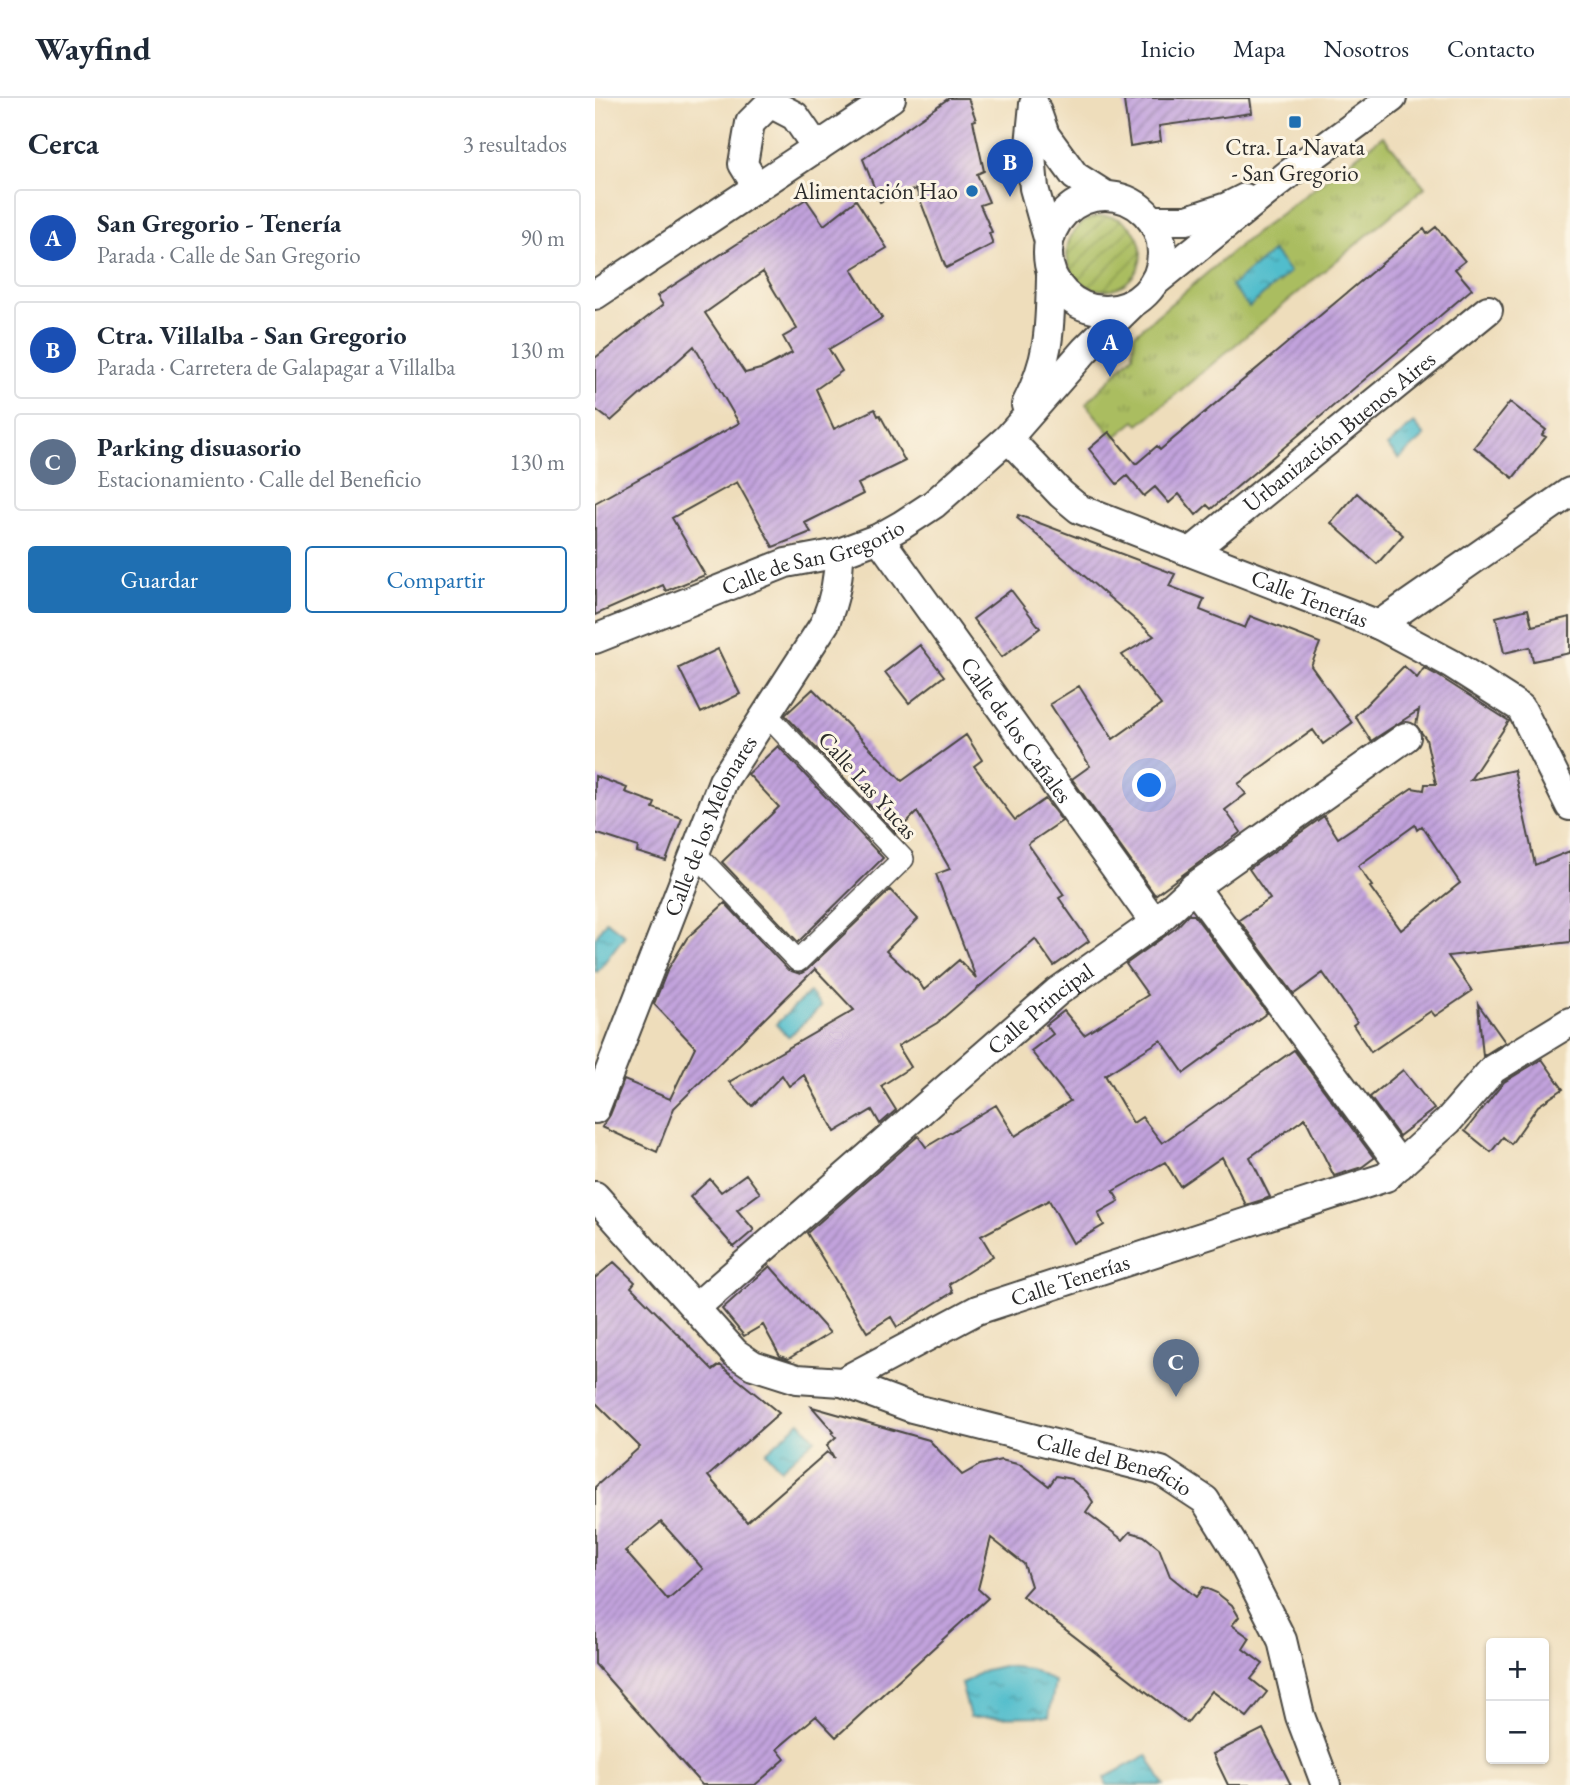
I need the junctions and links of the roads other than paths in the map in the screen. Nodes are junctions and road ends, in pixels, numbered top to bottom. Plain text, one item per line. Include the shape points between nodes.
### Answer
1 (891, 98) edge
2 (1392, 98) edge
3 (770, 100) edge
4 (1033, 101) edge
5 (817, 148) junction
6 (1290, 173) junction
7 (757, 187) junction
8 (1105, 195) junction
9 (1153, 220) junction
10 (1048, 238) junction
11 (1051, 277) junction
12 (1155, 282) junction
13 (595, 295) edge
14 (1131, 305) junction
15 (1488, 310) dead end
16 (1008, 438) junction
17 (1570, 492) edge
18 (879, 538) junction
19 (1191, 552) junction
20 (839, 553) junction
21 (1379, 625) junction
22 (595, 639) edge
23 (766, 714) junction
24 (1406, 737) dead end
25 (1570, 806) edge
26 (694, 852) junction
27 (1194, 887) junction
28 (1155, 922) junction
29 (1570, 1023) edge
30 (595, 1109) edge
31 (1400, 1165) junction
32 (595, 1196) edge
33 (695, 1308) junction
34 (842, 1382) junction
35 (1326, 1785) edge

1 - 5 street
2 - 6 street
3 - 5 street via 795,116
3 - 7 street via 750,122 743,164
4 - 8 street via 1045,135 1075,176
4 - 10 street via 1030,145 1034,188
5 - 7 street
6 - 9 street via 1227,207 1187,220
6 - 12 street
7 - 13 street
8 - 9 street via 1123,198
8 - 10 street via 1080,201 1060,216
9 - 12 street via 1161,240 1162,261
10 - 11 street
11 - 14 street via 1076,304 1113,311
11 - 16 street, Calle de San Gregorio via 1045,360
12 - 14 street
14 - 16 street, Calle de San Gregorio
15 - 19 street, Urbanización Buenos Aires
16 - 18 street, Calle de San Gregorio via 934,503
16 - 19 street, Calle Tenerías via 1079,509
17 - 21 street
18 - 20 street, Calle de San Gregorio
18 - 28 street, Calle de los Cañales
19 - 21 street, Calle Tenerías
20 - 22 street, Calle de San Gregorio via 807,557 762,572
20 - 23 street, Calle de los Melonares via 838,588 825,622
21 - 25 street, Calle Tenerías via 1521,708
23 - 26 street, Calle de los Melonares via 723,782
23 - 26 street, Calle Las Yucas via 903,859 798,961
24 - 27 street, Calle Principal
26 - 30 street, Calle de los Melonares
27 - 28 street, Calle Principal
27 - 31 street
28 - 33 street, Calle Principal via 1057,992
29 - 31 street, Calle Tenerías via 1493,1069 1448,1121
31 - 34 street, Calle Tenerías via 1386,1177 977,1310
32 - 33 street
33 - 34 street via 735,1353 753,1365 797,1379
34 - 35 street, Calle del Beneficio via 912,1408 1161,1471 1205,1500 1282,1640 1300,1716

